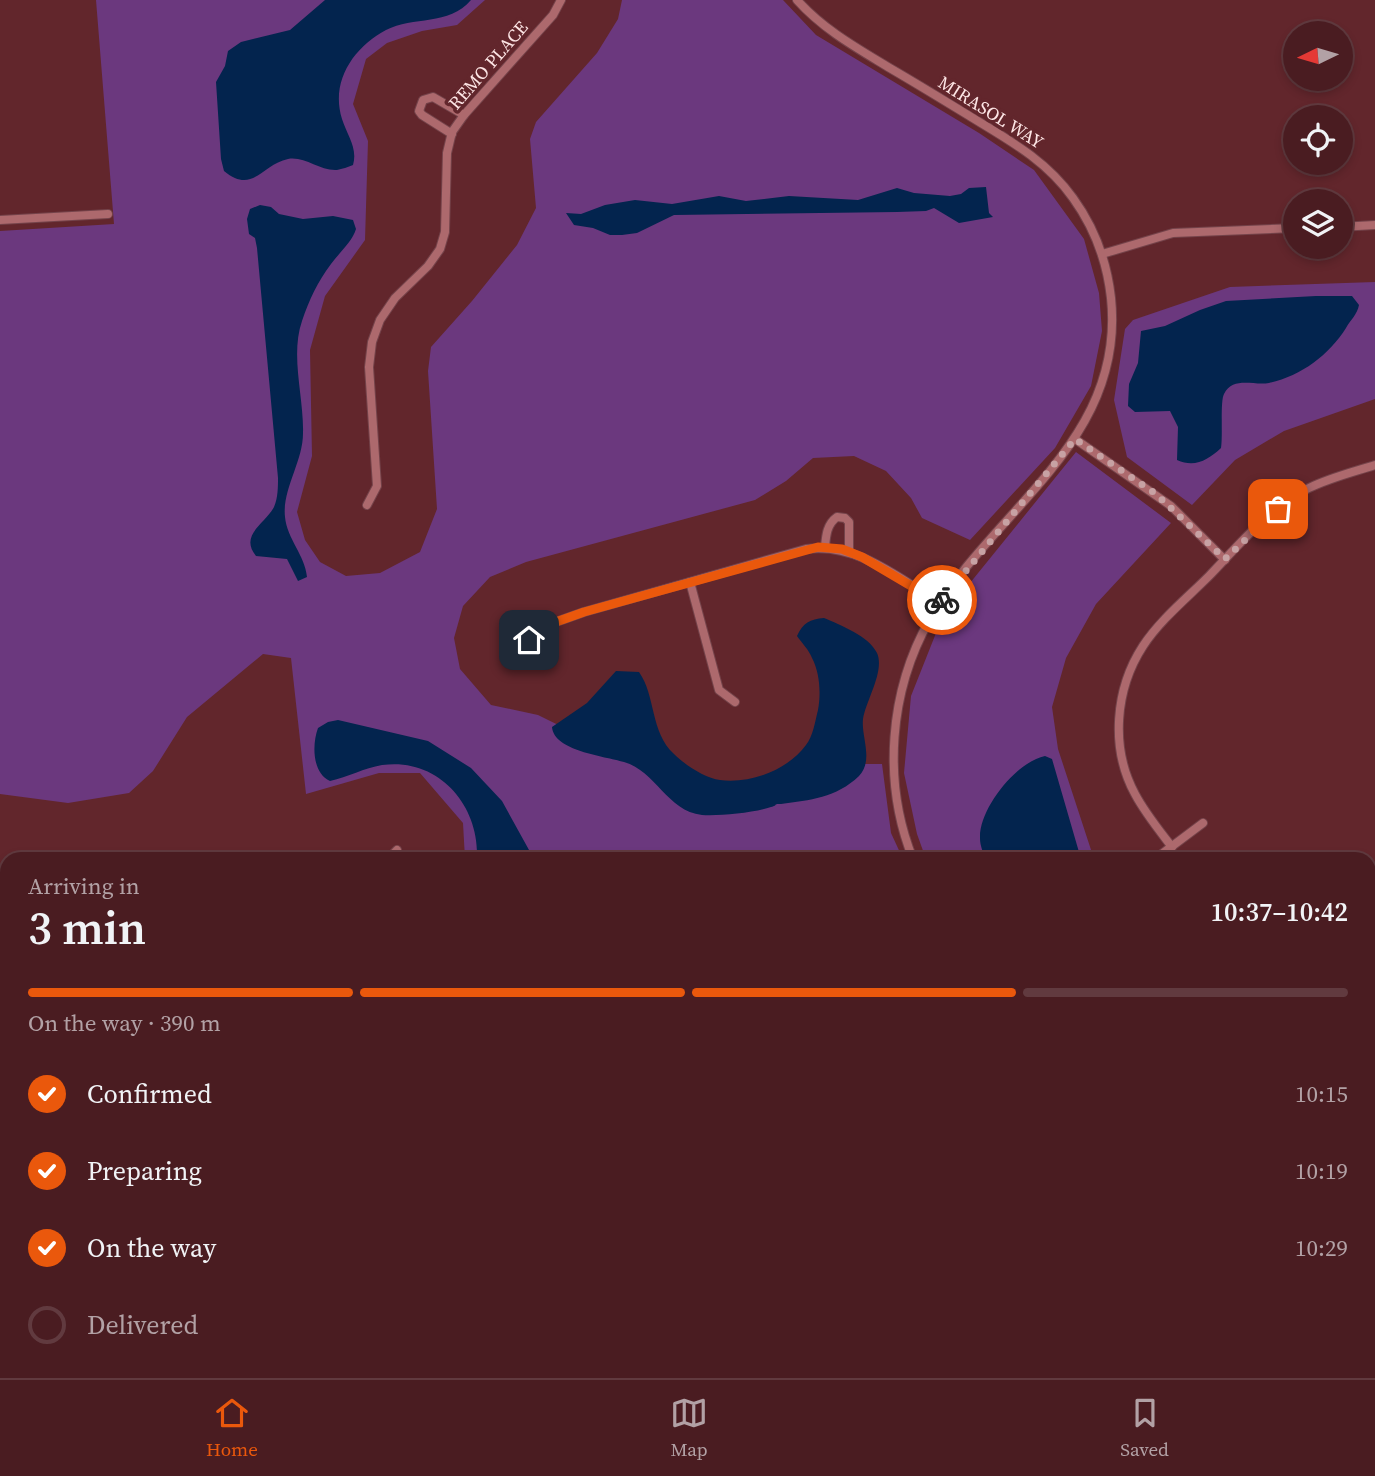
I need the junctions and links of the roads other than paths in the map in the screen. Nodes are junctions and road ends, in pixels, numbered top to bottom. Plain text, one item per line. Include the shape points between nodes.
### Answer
1 (561, 0) edge
2 (797, 0) edge
3 (464, 115) junction
4 (452, 134) junction
5 (108, 214) dead end
6 (0, 220) edge
7 (1375, 225) edge
8 (1353, 226) edge
9 (1283, 228) edge
10 (1102, 254) junction
11 (1075, 439) junction
12 (1375, 465) edge
13 (367, 505) dead end
14 (825, 547) junction
15 (849, 551) junction
16 (1225, 559) junction
17 (690, 582) junction
18 (940, 603) junction
19 (529, 640) dead end
20 (734, 702) dead end
21 (1203, 823) dead end
22 (1172, 847) junction
23 (911, 852) edge
24 (1165, 852) edge

1 - 3 street, REMO PLACE via 553,15
2 - 10 street, MIRASOL WAY via 836,35 1030,153 1073,198
3 - 4 street, REMO PLACE
3 - 4 street via 433,97 423,100 422,115
4 - 13 street, REMO PLACE via 440,249 395,298 372,342 369,367 377,486
5 - 6 street
7 - 8 street
9 - 10 street via 1173,233
10 - 11 street, MIRASOL WAY via 1111,298 1111,343 1098,396
11 - 16 street via 1156,494
11 - 18 street, MIRASOL WAY
12 - 16 street via 1310,487 1290,499
14 - 15 street
14 - 15 street via 832,521 845,518
14 - 17 street
15 - 18 street
16 - 22 street via 1156,629 1133,663 1120,709 1119,742 1128,777 1144,810
17 - 19 street via 539,628
17 - 20 street via 719,690
18 - 23 street, MIRASOL WAY via 913,655 897,716 895,789
21 - 22 street
22 - 24 street

